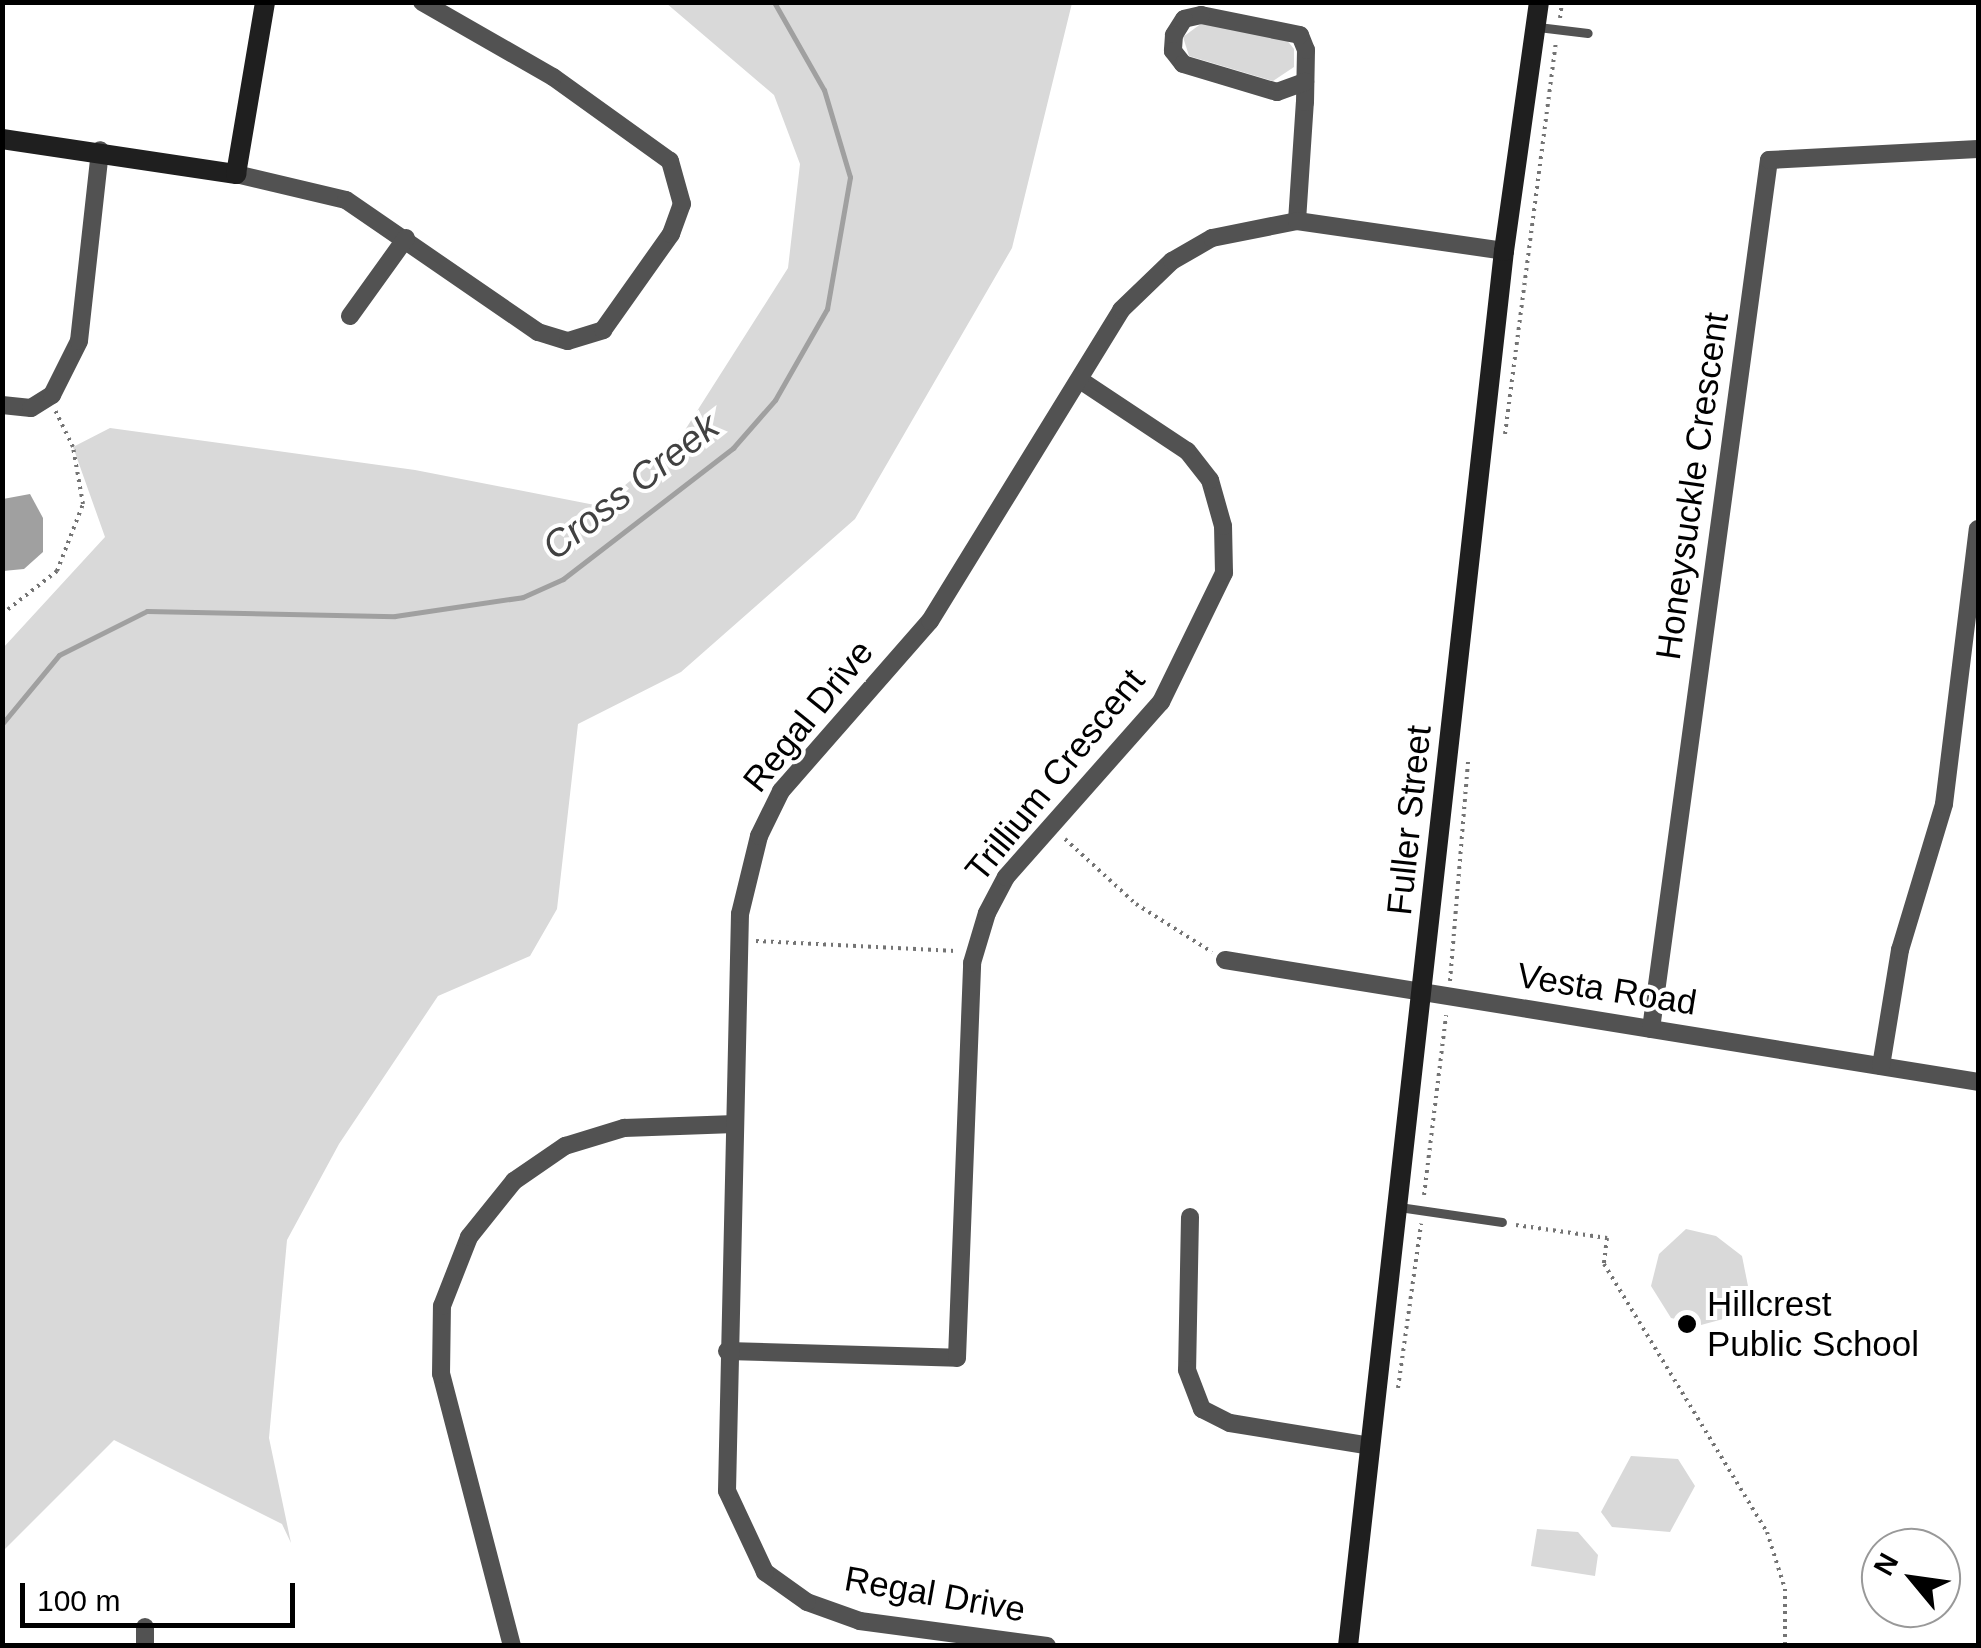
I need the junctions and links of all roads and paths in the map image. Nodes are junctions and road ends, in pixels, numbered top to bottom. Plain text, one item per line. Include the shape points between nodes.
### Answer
1 (265, 2) edge
2 (422, 2) edge
3 (1538, 2) edge
4 (1535, 26) junction
5 (1588, 33) dead end
6 (1556, 46) dead end
7 (1305, 82) junction
8 (2, 139) edge
9 (1978, 149) edge
10 (100, 150) junction
11 (236, 174) junction
12 (1297, 221) junction
13 (406, 238) junction
14 (1504, 252) junction
15 (350, 316) dead end
16 (1080, 380) junction
17 (52, 395) junction
18 (2, 406) edge
19 (1504, 440) dead end
20 (1978, 529) edge
21 (2, 614) edge
22 (1469, 751) dead end
23 (1050, 826) junction
24 (740, 940) junction
25 (976, 953) junction
26 (1225, 960) joint
27 (1450, 982) dead end
28 (1424, 992) junction
29 (1446, 1015) dead end
30 (1650, 1029) junction
31 (1881, 1066) junction
32 (1978, 1082) edge
33 (735, 1124) junction
34 (1424, 1195) dead end
35 (1398, 1208) junction
36 (1190, 1216) dead end
37 (1421, 1221) dead end
38 (1502, 1222) joint
39 (727, 1351) junction
40 (1397, 1392) dead end
41 (1370, 1446) junction
42 (952, 1638) edge
43 (512, 1646) edge
44 (1047, 1646) edge
45 (1348, 1646) edge
46 (1786, 1646) edge

1 - 11 street
2 - 13 street via 554,77 670,162 682,204 671,234 603,330 568,341 538,332
3 - 4 street, Fuller Street
4 - 5 lane
4 - 14 street, Fuller Street
6 - 19 path
7 - 7 street via 1306,50 1292,29 1200,15 1184,19 1174,35 1172,51 1183,64 1277,92 1295,91
7 - 12 street
8 - 10 street
9 - 30 street, Honeysuckle Crescent via 1769,160
10 - 11 street
10 - 17 street via 79,341
11 - 13 street via 346,200
12 - 14 street, Regal Drive
12 - 16 street, Regal Drive via 1212,238 1172,260 1122,310
13 - 15 street
14 - 28 street, Fuller Street
16 - 23 street, Trillium Crescent via 1187,451 1210,480 1223,526 1224,573 1161,702
16 - 24 street, Regal Drive via 930,621 781,791 758,836
17 - 18 street via 30,408
17 - 21 path via 73,446 82,504 57,571
20 - 31 street via 1944,804 1900,950
22 - 27 path
23 - 25 street, Trillium Crescent via 1006,878
23 - 26 path via 1136,904
24 - 25 path
24 - 33 street, Regal Drive
25 - 39 street, Trillium Crescent via 956,1358
26 - 28 street, Vesta Road
28 - 30 street, Vesta Road
28 - 35 street, Fuller Street
29 - 34 path
30 - 31 street, Vesta Road
31 - 32 street, Vesta Road
33 - 39 street, Regal Drive
33 - 43 street via 624,1128 566,1146 514,1181 469,1238 442,1306 441,1374
35 - 38 lane
35 - 41 street, Fuller Street
36 - 41 street via 1187,1370 1202,1408 1230,1423
37 - 40 path
38 - 46 path via 1608,1238 1604,1264 1767,1532 1785,1589
39 - 42 street, Regal Drive via 726,1491 765,1572 807,1602 860,1621
41 - 45 street, Fuller Street
42 - 44 street, Regal Drive

